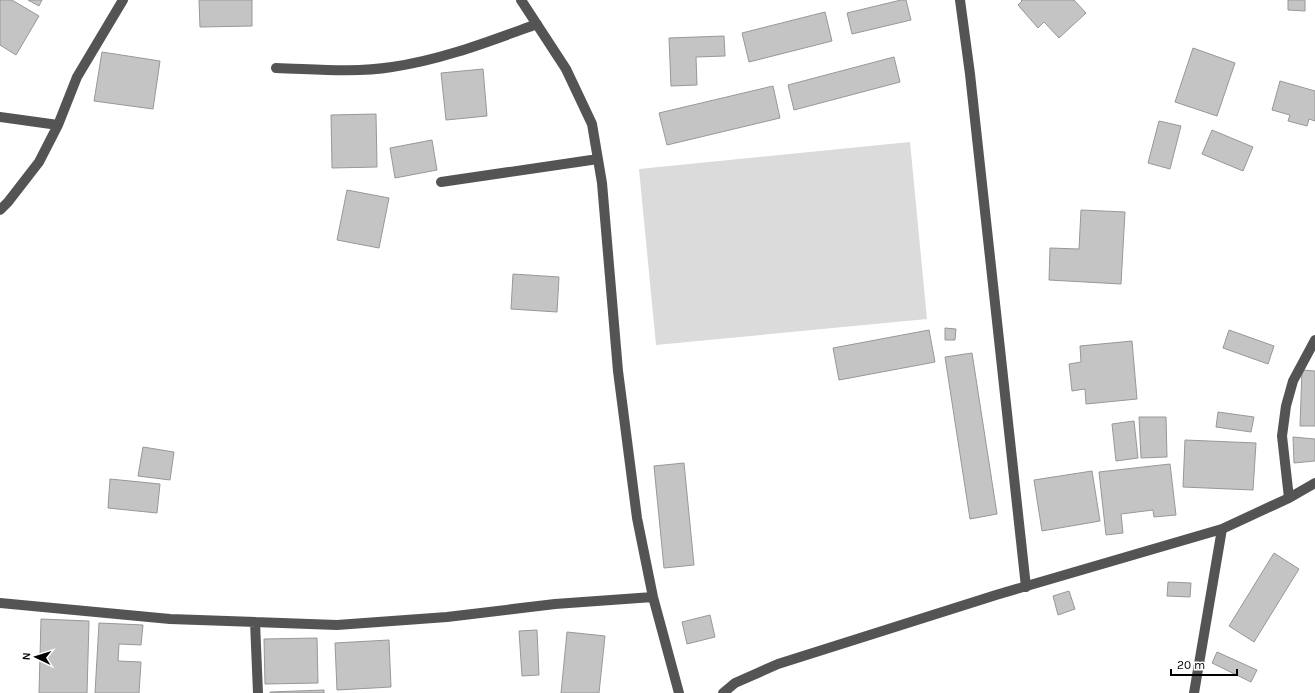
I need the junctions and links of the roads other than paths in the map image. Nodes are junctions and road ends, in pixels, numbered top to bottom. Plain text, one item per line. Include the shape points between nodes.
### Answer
1 (123, 0) edge
2 (521, 0) edge
3 (960, 0) edge
4 (537, 24) junction
5 (276, 68) dead end
6 (0, 117) edge
7 (58, 125) junction
8 (598, 159) junction
9 (441, 182) dead end
10 (0, 210) edge
11 (1315, 340) edge
12 (1315, 483) edge
13 (1289, 498) junction
14 (1222, 529) junction
15 (1026, 587) junction
16 (654, 597) junction
17 (0, 603) edge
18 (255, 622) junction
19 (258, 693) edge
20 (679, 693) edge
21 (723, 693) edge
22 (1194, 693) edge

1 - 7 street via 77,76
2 - 4 street
3 - 15 street
4 - 5 street via 477,46 391,68
4 - 8 street via 566,70 592,124
6 - 7 street
7 - 10 street via 39,162
8 - 9 street
8 - 16 street via 623,418 637,518
11 - 13 street via 1293,381 1286,406 1282,436
12 - 13 street
13 - 14 street
14 - 15 street
14 - 22 street
15 - 21 street via 778,664 735,684
16 - 18 street via 337,625
16 - 20 street
17 - 18 street via 170,619
18 - 19 street

